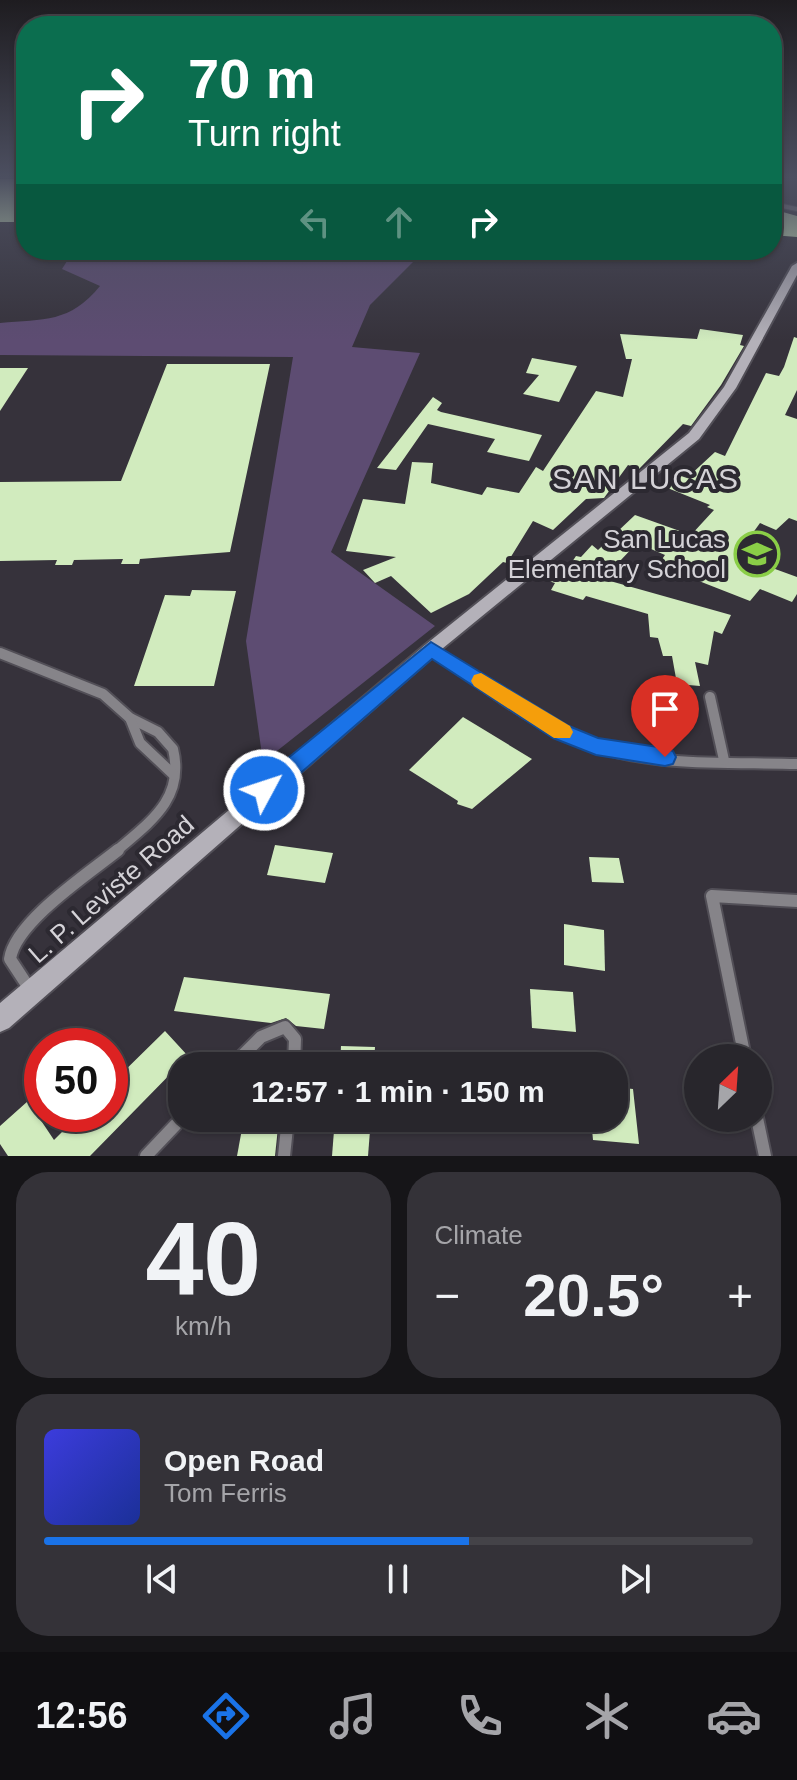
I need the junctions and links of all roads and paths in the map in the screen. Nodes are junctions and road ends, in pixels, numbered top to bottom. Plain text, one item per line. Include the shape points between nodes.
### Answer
1 (797, 266) edge
2 (431, 649) junction
3 (0, 653) edge
4 (710, 697) dead end
5 (130, 718) junction
6 (724, 760) junction
7 (797, 764) edge
8 (174, 775) junction
9 (797, 901) edge
10 (32, 992) junction
11 (0, 1019) edge
12 (742, 1044) edge
13 (246, 1052) edge
14 (296, 1052) edge
15 (169, 1132) edge
16 (287, 1132) edge
17 (760, 1132) edge
18 (146, 1156) edge
19 (284, 1156) edge
20 (765, 1156) edge

1 - 2 main road, L. P. Leviste Road via 730,388 694,436
2 - 6 street via 561,732 596,746 636,755
2 - 10 main road, L. P. Leviste Road
3 - 5 street via 86,685
4 - 6 street
5 - 8 street via 140,743
5 - 8 street via 158,732 173,749
6 - 7 street
8 - 10 street via 174,790 155,820 16,938 10,959
9 - 12 street via 712,896
10 - 11 main road, L. P. Leviste Road
13 - 14 street via 261,1037 285,1027 294,1033
15 - 18 street
16 - 19 street
17 - 20 street

